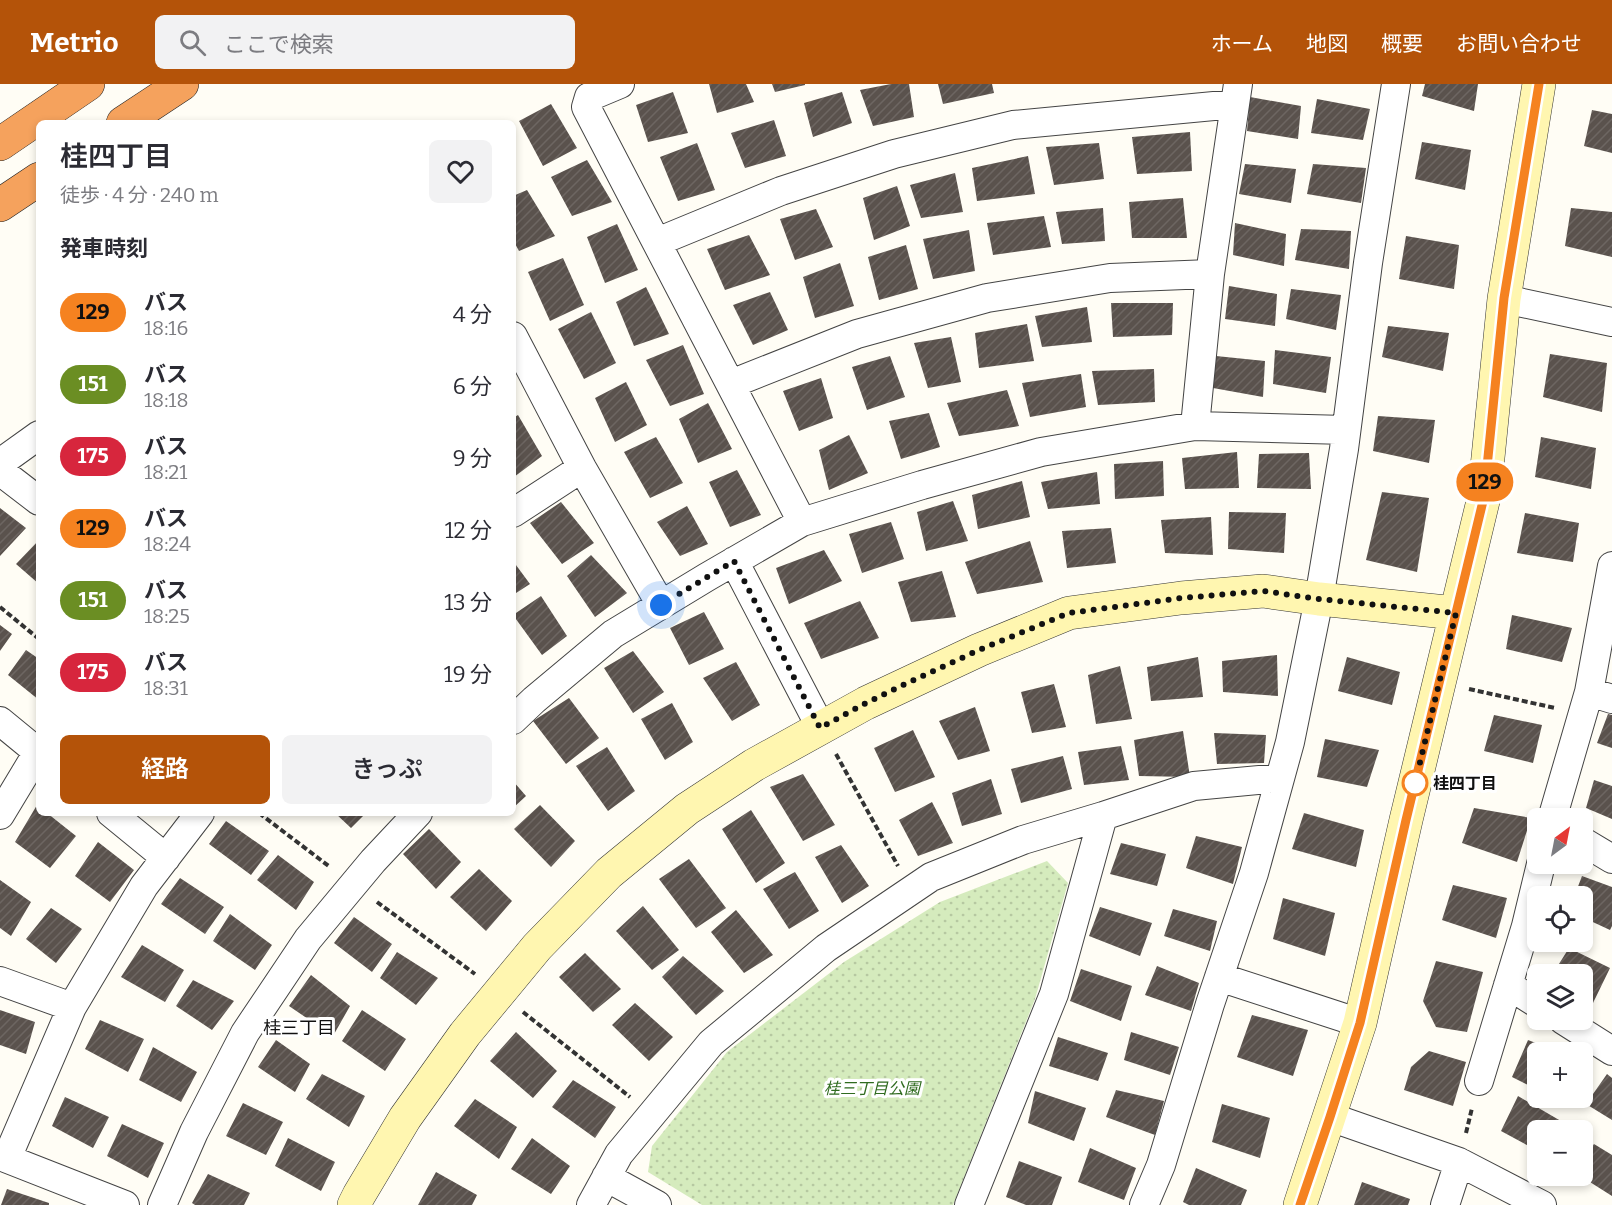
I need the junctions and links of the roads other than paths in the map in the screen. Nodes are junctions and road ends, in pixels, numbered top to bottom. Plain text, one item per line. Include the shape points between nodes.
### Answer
1 (88, 84) edge
2 (182, 84) edge
3 (620, 84) edge
4 (1396, 84) edge
5 (1539, 84) edge
6 (1237, 94) edge
7 (128, 120) edge
8 (0, 144) edge
9 (36, 181) edge
10 (0, 205) edge
11 (657, 242) junction
12 (1210, 274) junction
13 (1504, 298) junction
14 (1612, 322) edge
15 (516, 342) edge
16 (731, 384) junction
17 (1195, 426) junction
18 (1346, 430) junction
19 (36, 437) edge
20 (0, 463) edge
21 (582, 468) junction
22 (0, 471) edge
23 (36, 499) edge
24 (516, 511) edge
25 (802, 522) junction
26 (734, 561) junction
27 (1612, 566) edge
28 (1319, 599) junction
29 (661, 605) junction
30 (1456, 613) junction
31 (1594, 702) edge
32 (516, 717) edge
33 (0, 721) edge
34 (820, 728) junction
35 (36, 751) edge
36 (36, 756) edge
37 (1280, 778) junction
38 (1556, 808) edge
39 (0, 815) edge
40 (115, 816) edge
41 (198, 816) edge
42 (415, 816) edge
43 (1103, 816) junction
44 (1593, 848) edge
45 (166, 858) junction
46 (1612, 859) edge
47 (1539, 874) edge
48 (1219, 977) junction
49 (0, 981) edge
50 (1508, 985) junction
51 (1527, 997) edge
52 (72, 1007) junction
53 (1360, 1023) junction
54 (1579, 1030) edge
55 (1612, 1051) edge
56 (1479, 1081) road end
57 (1330, 1117) junction
58 (3, 1157) edge
59 (1459, 1162) junction
60 (606, 1177) junction
61 (125, 1205) edge
62 (162, 1205) edge
63 (354, 1205) edge
64 (591, 1205) edge
65 (657, 1205) edge
66 (969, 1205) edge
67 (1144, 1205) edge
68 (1300, 1205) edge
69 (1446, 1205) edge
70 (1542, 1205) edge

1 - 8 highway
2 - 7 highway
3 - 11 street via 589,97 586,107
4 - 18 street
5 - 13 street
6 - 11 street via 1013,125 894,154 781,191
6 - 12 street
9 - 10 highway
11 - 16 street
12 - 16 street via 1110,278 987,298 857,334
12 - 17 street
13 - 14 street
13 - 30 street via 1484,497
15 - 21 street
16 - 25 street
17 - 18 street
17 - 25 street via 1041,452
18 - 28 street
19 - 20 street
21 - 24 street
21 - 29 street
22 - 23 street
25 - 26 street
26 - 29 street
26 - 34 street
27 - 31 street
28 - 30 street
28 - 34 street via 1263,591 1069,613 927,674
28 - 37 street
29 - 32 street via 613,634
30 - 53 street
31 - 38 street
33 - 35 street
34 - 63 street via 687,808 609,873 537,947 465,1034 405,1118
36 - 39 street
37 - 43 street via 1194,786
37 - 48 street
40 - 45 street
41 - 45 street
42 - 62 street via 308,939 245,1033
43 - 60 street via 1023,840 931,877 826,948 711,1043 619,1154
43 - 66 street via 1054,994
44 - 46 street
45 - 52 street via 144,886
47 - 50 street
48 - 53 street
48 - 67 street via 1161,1165
49 - 52 street
50 - 51 street
50 - 56 street
52 - 58 street
53 - 57 street
54 - 55 street
57 - 59 street
57 - 68 street
58 - 61 street
59 - 69 street
59 - 70 street
60 - 64 street
60 - 65 street

